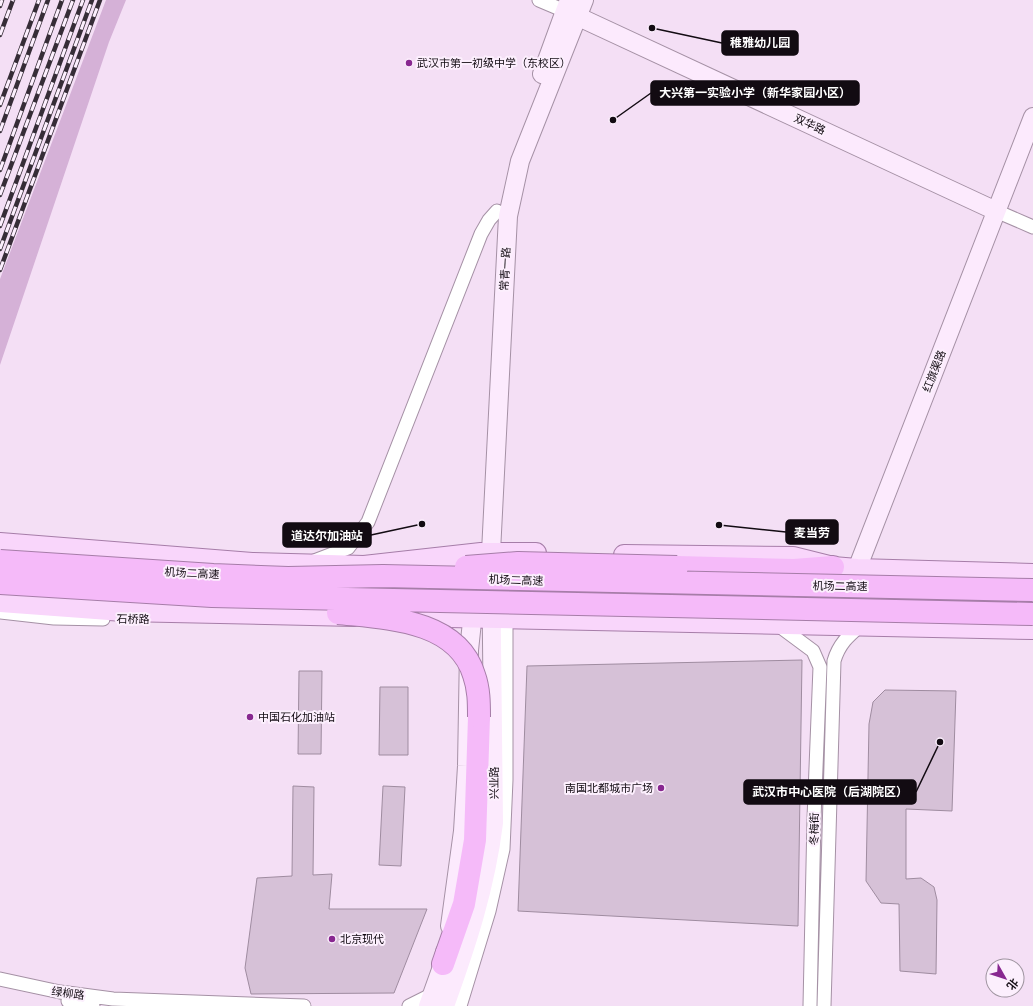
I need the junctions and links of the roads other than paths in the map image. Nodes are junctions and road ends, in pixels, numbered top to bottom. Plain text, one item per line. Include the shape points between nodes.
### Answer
1 (539, 0) edge
2 (574, 7) edge
3 (1033, 118) edge
4 (497, 211) junction
5 (996, 211) junction
6 (1033, 227) edge
7 (0, 543) edge
8 (486, 552) junction
9 (0, 561) edge
10 (306, 565) junction
11 (833, 567) junction
12 (857, 569) junction
13 (1033, 574) edge
14 (383, 576) junction
15 (0, 583) edge
16 (1033, 590) edge
17 (212, 596) junction
18 (0, 602) edge
19 (0, 612) edge
20 (266, 614) junction
21 (1033, 614) edge
22 (472, 617) junction
23 (500, 617) junction
24 (776, 624) junction
25 (836, 625) junction
26 (861, 625) junction
27 (1033, 628) edge
28 (443, 964) junction
29 (0, 979) edge
30 (0, 988) edge
31 (435, 1002) edge
32 (93, 1006) edge
33 (304, 1006) edge
34 (409, 1006) edge
35 (460, 1006) edge
36 (810, 1006) edge
37 (824, 1006) edge

1 - 2 street
2 - 4 main road, 常青一路 via 512,157
2 - 5 main road, 双华路
2 - 8 main road, 常青一路 via 520,161 508,216
3 - 5 main road, 红旗渠路
4 - 8 main road, 常青一路
4 - 10 street, 常青一路 via 481,234 368,522 348,548
5 - 6 street, 双华路
5 - 12 main road, 红旗渠路
7 - 10 main road
8 - 10 main road via 364,566
8 - 11 main road via 793,557
8 - 22 main road
8 - 23 main road, 兴业路
9 - 14 highway, 机场二高速, bridge via 288,578
11 - 12 main road
11 - 14 highway, bridge via 794,570 500,564
12 - 13 main road
12 - 25 main road, 红旗渠路
14 - 16 highway, 机场二高速, bridge
15 - 17 highway, 机场二高速, bridge
17 - 21 highway, 机场二高速, bridge
17 - 28 highway, bridge via 389,618 418,624 437,632 466,657 474,674 479,695 475,840 464,904
18 - 20 main road via 123,611
19 - 20 street, 石桥路 via 54,618 183,620 250,619
20 - 22 main road
22 - 23 main road
22 - 28 main road via 463,831
23 - 24 main road
23 - 31 main road, 兴业路 via 494,823 489,864 464,952
23 - 35 street via 506,780 503,849 489,911
24 - 25 main road
24 - 36 street, 冬梅街 via 813,651 820,667
25 - 26 main road
26 - 27 main road
26 - 37 street, 冬梅街 via 846,638 838,649 834,661
28 - 31 main road
29 - 33 street, 绿柳路 via 60,992 113,999
30 - 32 street, 绿柳路
31 - 34 street

